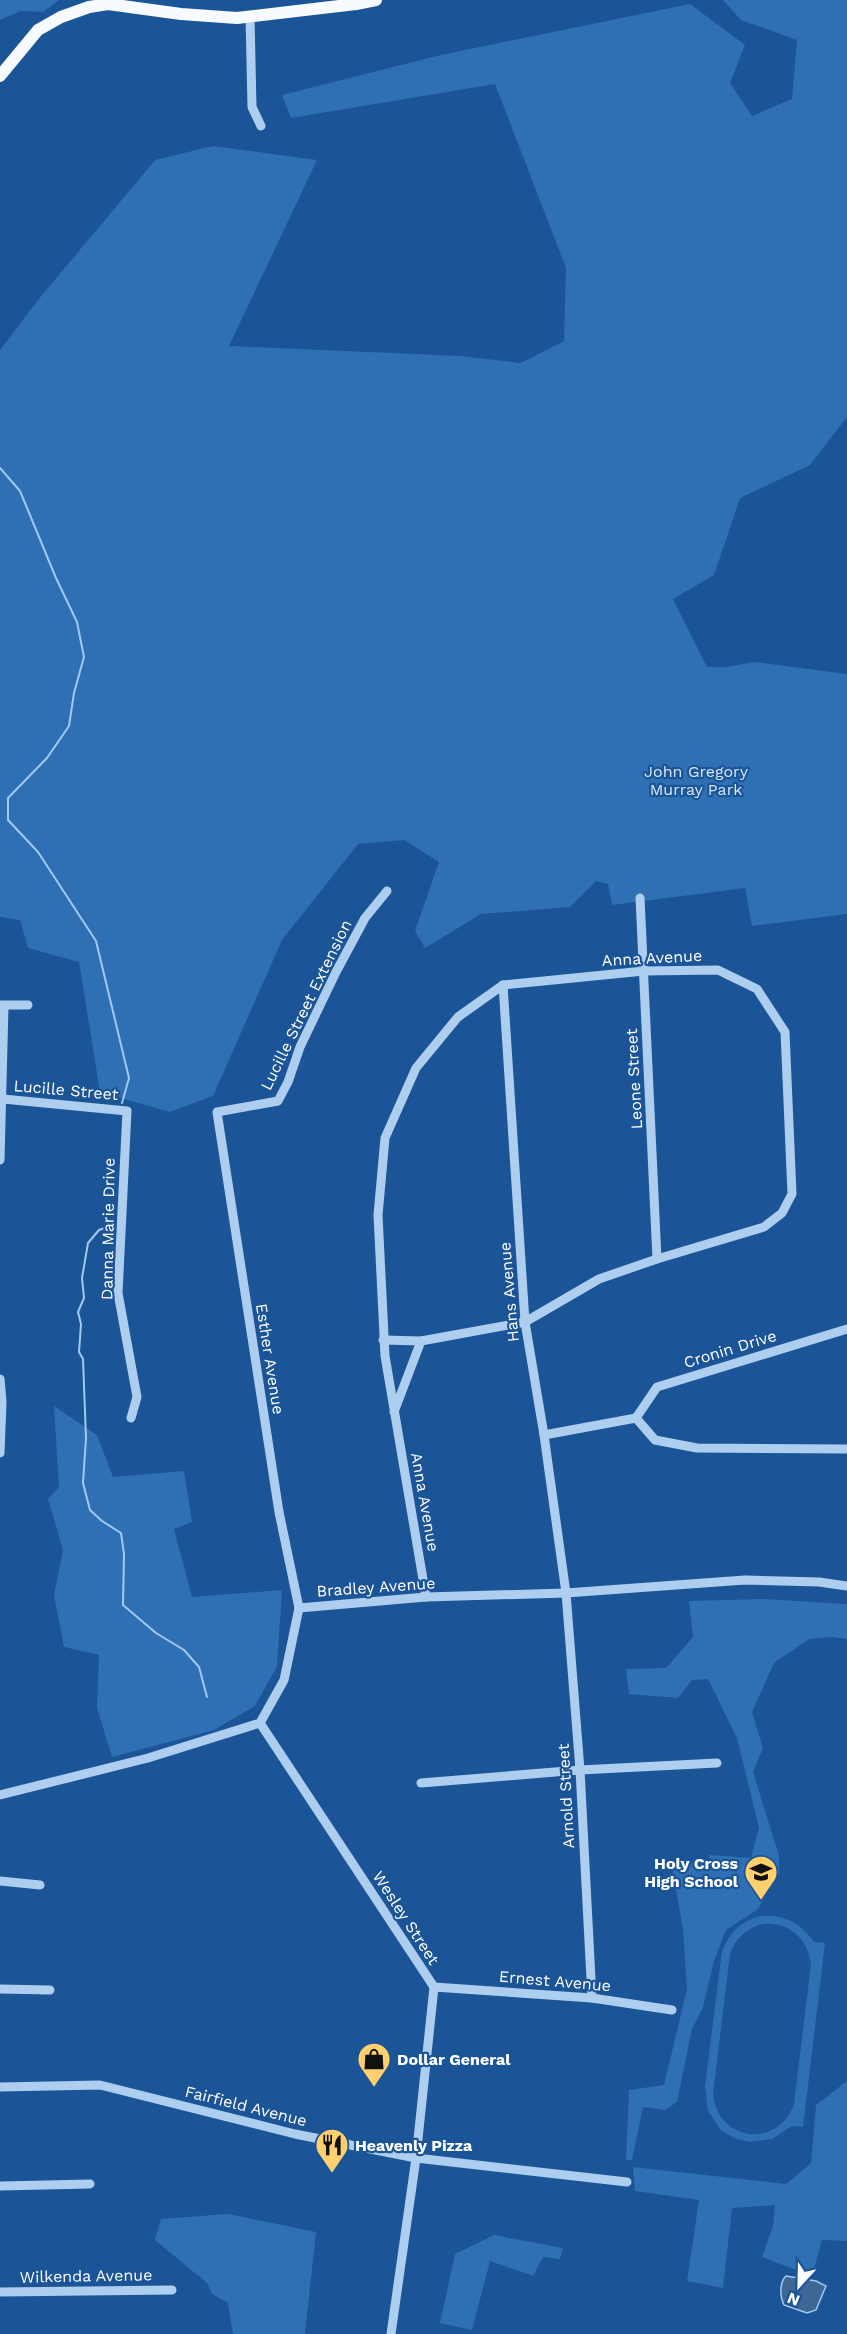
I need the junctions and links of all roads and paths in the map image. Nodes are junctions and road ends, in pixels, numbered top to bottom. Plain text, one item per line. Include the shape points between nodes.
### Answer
1 (376, 0) edge
2 (356, 2) edge
3 (250, 17) junction
4 (0, 76) edge
5 (261, 126) dead end
6 (387, 891) dead end
7 (640, 898) dead end
8 (644, 971) junction
9 (503, 985) junction
10 (28, 1005) dead end
11 (2, 1006) edge
12 (3, 1100) junction
13 (127, 1110) joint
14 (217, 1113) joint
15 (0, 1160) edge
16 (657, 1259) junction
17 (525, 1322) junction
18 (847, 1329) edge
19 (383, 1340) junction
20 (421, 1341) junction
21 (0, 1379) edge
22 (1, 1402) edge
23 (394, 1412) junction
24 (131, 1418) dead end
25 (636, 1418) junction
26 (544, 1436) junction
27 (847, 1449) edge
28 (0, 1453) edge
29 (847, 1586) edge
30 (566, 1593) junction
31 (426, 1597) junction
32 (299, 1608) junction
33 (260, 1723) junction
34 (717, 1763) dead end
35 (580, 1770) junction
36 (421, 1783) dead end
37 (0, 1795) edge
38 (0, 1881) edge
39 (40, 1885) dead end
40 (434, 1987) junction
41 (0, 1989) edge
42 (50, 1990) dead end
43 (592, 1998) junction
44 (672, 2010) dead end
45 (0, 2086) edge
46 (416, 2158) junction
47 (627, 2182) dead end
48 (90, 2184) dead end
49 (0, 2186) edge
50 (172, 2290) dead end
51 (0, 2292) edge
52 (394, 2334) edge

1 - 2 main road
2 - 3 main road
3 - 4 main road via 181,14 108,4 89,7 38,30
3 - 5 street via 252,107
6 - 14 street, Lucille Street Extension via 360,927 275,1103
7 - 8 street, Leone Street
8 - 9 street, Anna Avenue
8 - 16 street, Leone Street
8 - 16 street, Anna Avenue via 718,970 757,989 785,1032 792,1194 782,1213 764,1227
9 - 17 street, Hans Avenue
9 - 19 street, Anna Avenue via 458,1017 416,1068 385,1138 378,1215
10 - 11 street
11 - 12 street
12 - 13 street, Lucille Street
12 - 15 street
13 - 24 street, Danna Marie Drive via 118,1293 137,1397
14 - 32 street, Esther Avenue via 279,1512
16 - 17 street, Anna Avenue via 599,1279
17 - 20 street, Anna Avenue
17 - 26 street, Hans Avenue
18 - 25 street, Cronin Drive via 657,1387
19 - 20 street, Anna Avenue
19 - 23 street, Anna Avenue
20 - 23 street
21 - 22 street
22 - 28 street
23 - 31 street, Anna Avenue
25 - 26 street
25 - 27 street via 655,1440 697,1448
26 - 30 street, Hans Avenue
29 - 30 street, Bradley Avenue via 745,1580
30 - 31 street, Bradley Avenue
30 - 35 street, Arnold Street
31 - 32 street, Bradley Avenue
32 - 33 street, Bradley Avenue via 284,1680
33 - 37 street via 148,1758
33 - 40 street, Wesley Street
34 - 35 street
35 - 36 street
35 - 43 street, Arnold Street
38 - 39 street
40 - 43 street, Ernest Avenue
40 - 46 street, Wesley Street
41 - 42 street
43 - 44 street, Ernest Avenue
45 - 46 street, Fairfield Avenue via 100,2085 295,2134
46 - 47 street, Fairfield Avenue
46 - 52 street, Wesley Street
48 - 49 street
50 - 51 street, Wilkenda Avenue

